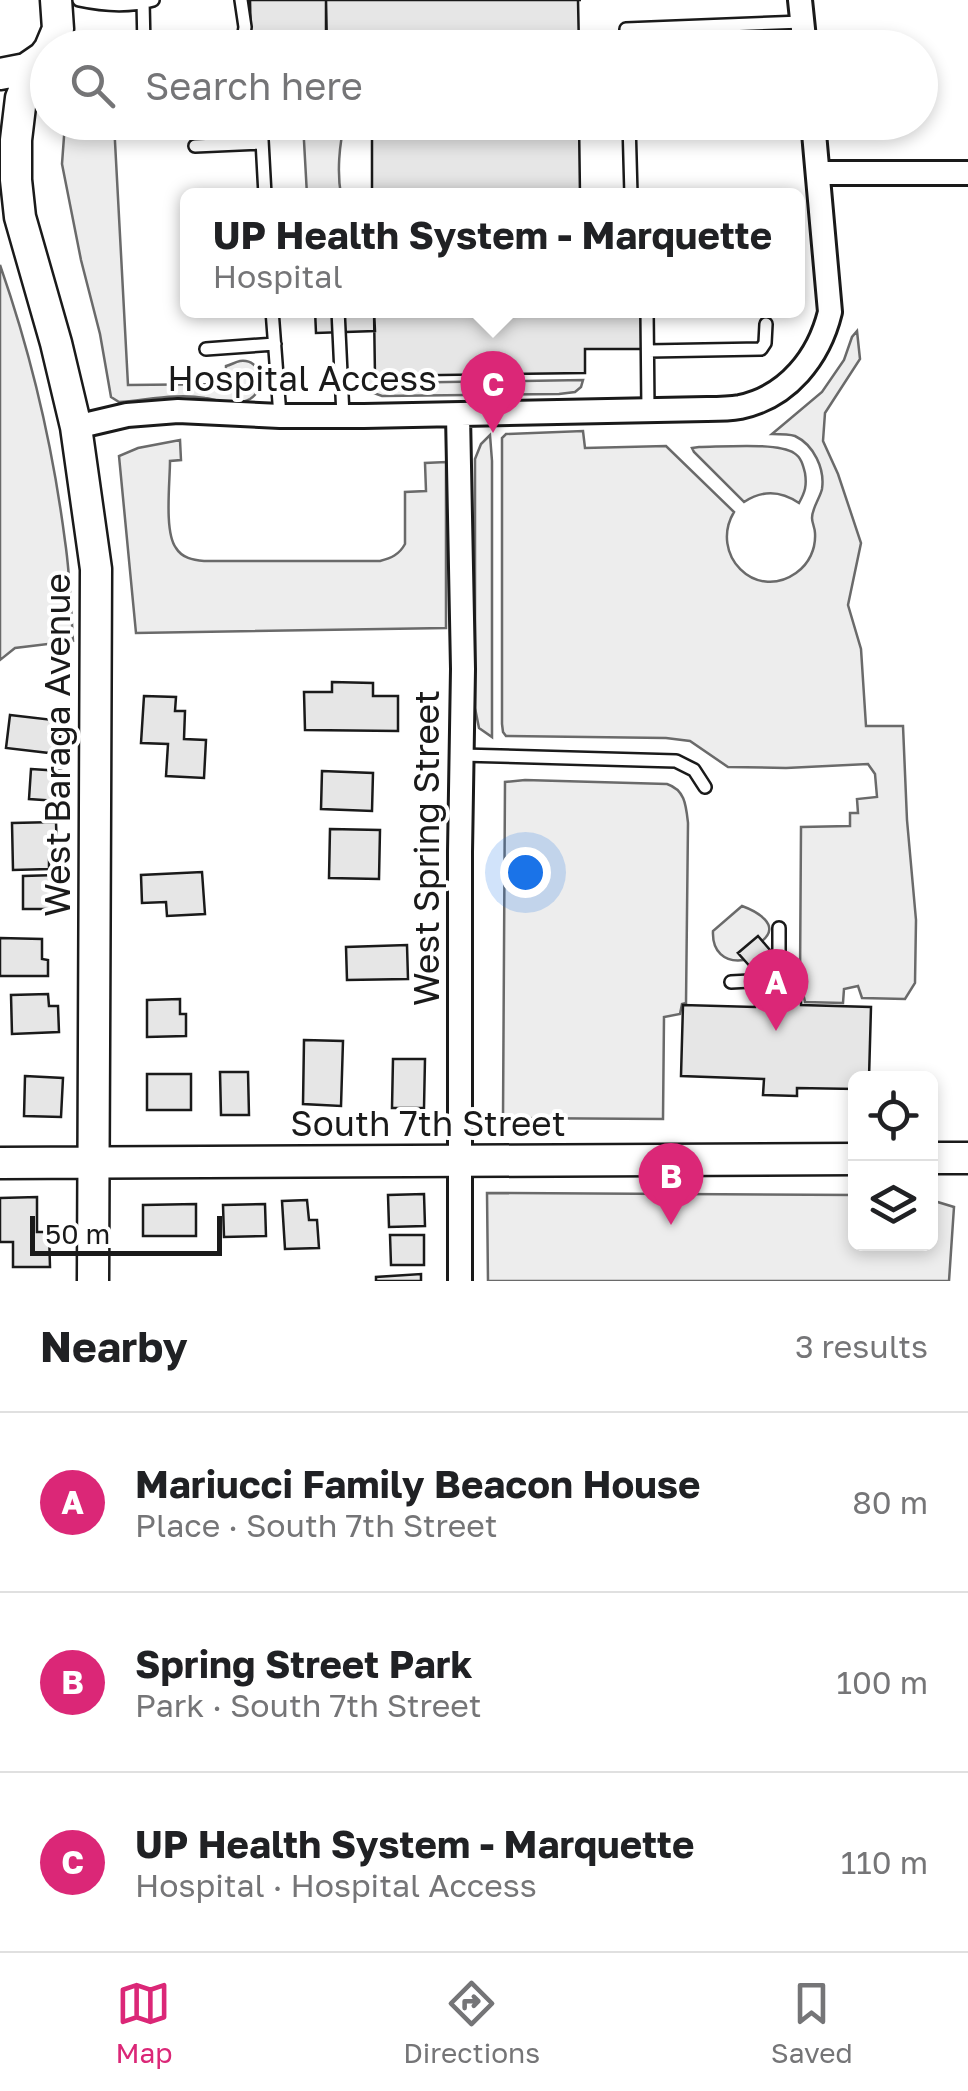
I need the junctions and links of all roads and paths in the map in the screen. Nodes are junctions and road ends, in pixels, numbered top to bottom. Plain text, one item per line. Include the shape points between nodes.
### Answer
1 (56, 0) edge
2 (79, 0) edge
3 (241, 0) edge
4 (146, 1) edge
5 (801, 11) edge
6 (690, 27) joint
7 (58, 30) edge
8 (143, 30) edge
9 (244, 30) edge
10 (626, 30) edge
11 (30, 66) edge
12 (0, 74) edge
13 (30, 77) edge
14 (262, 140) edge
15 (629, 140) edge
16 (815, 140) edge
17 (262, 143) junction
18 (196, 146) dead end
19 (818, 173) junction
20 (968, 173) edge
21 (0, 180) edge
22 (265, 188) edge
23 (631, 188) edge
24 (20, 217) junction
25 (272, 318) edge
26 (338, 318) edge
27 (647, 318) edge
28 (766, 324) dead end
29 (274, 344) junction
30 (206, 349) dead end
31 (648, 351) junction
32 (648, 411) junction
33 (458, 415) junction
34 (280, 416) junction
35 (343, 416) junction
36 (76, 427) junction
37 (461, 756) junction
38 (705, 787) dead end
39 (779, 928) dead end
40 (732, 982) dead end
41 (938, 1158) edge
42 (968, 1158) edge
43 (848, 1159) edge
44 (461, 1161) junction
45 (0, 1162) edge
46 (94, 1162) junction
47 (93, 1281) edge
48 (460, 1281) edge

1 - 7 street, West Baraga Avenue
2 - 4 lane
3 - 9 lane
4 - 8 lane
5 - 6 lane
6 - 10 lane
11 - 12 street
13 - 24 street, West Baraga Avenue via 15,153
14 - 17 lane
15 - 23 lane
16 - 19 street, Hospital Access
17 - 18 lane
17 - 22 lane
19 - 20 street
19 - 32 street, Hospital Access via 830,312 816,352 756,402
21 - 24 street, West Baraga Avenue
24 - 36 street, West Baraga Avenue
25 - 29 lane
26 - 35 lane
27 - 31 lane
28 - 31 lane via 761,349
29 - 30 lane
29 - 34 lane
31 - 32 lane
32 - 33 street, Hospital Access
33 - 35 street, Hospital Access
33 - 37 street, West Spring Street
34 - 35 street, Hospital Access
34 - 36 street, Hospital Access via 178,411
36 - 46 street, West Baraga Avenue via 98,623
37 - 38 lane via 676,761 694,770
37 - 44 street, West Spring Street
39 - 40 lane via 779,952 750,982
41 - 42 street
43 - 44 street, South 7th Street
44 - 46 street, South 7th Street
44 - 48 street, West Spring Street
45 - 46 street, South 7th Street
46 - 47 street, West Baraga Avenue

